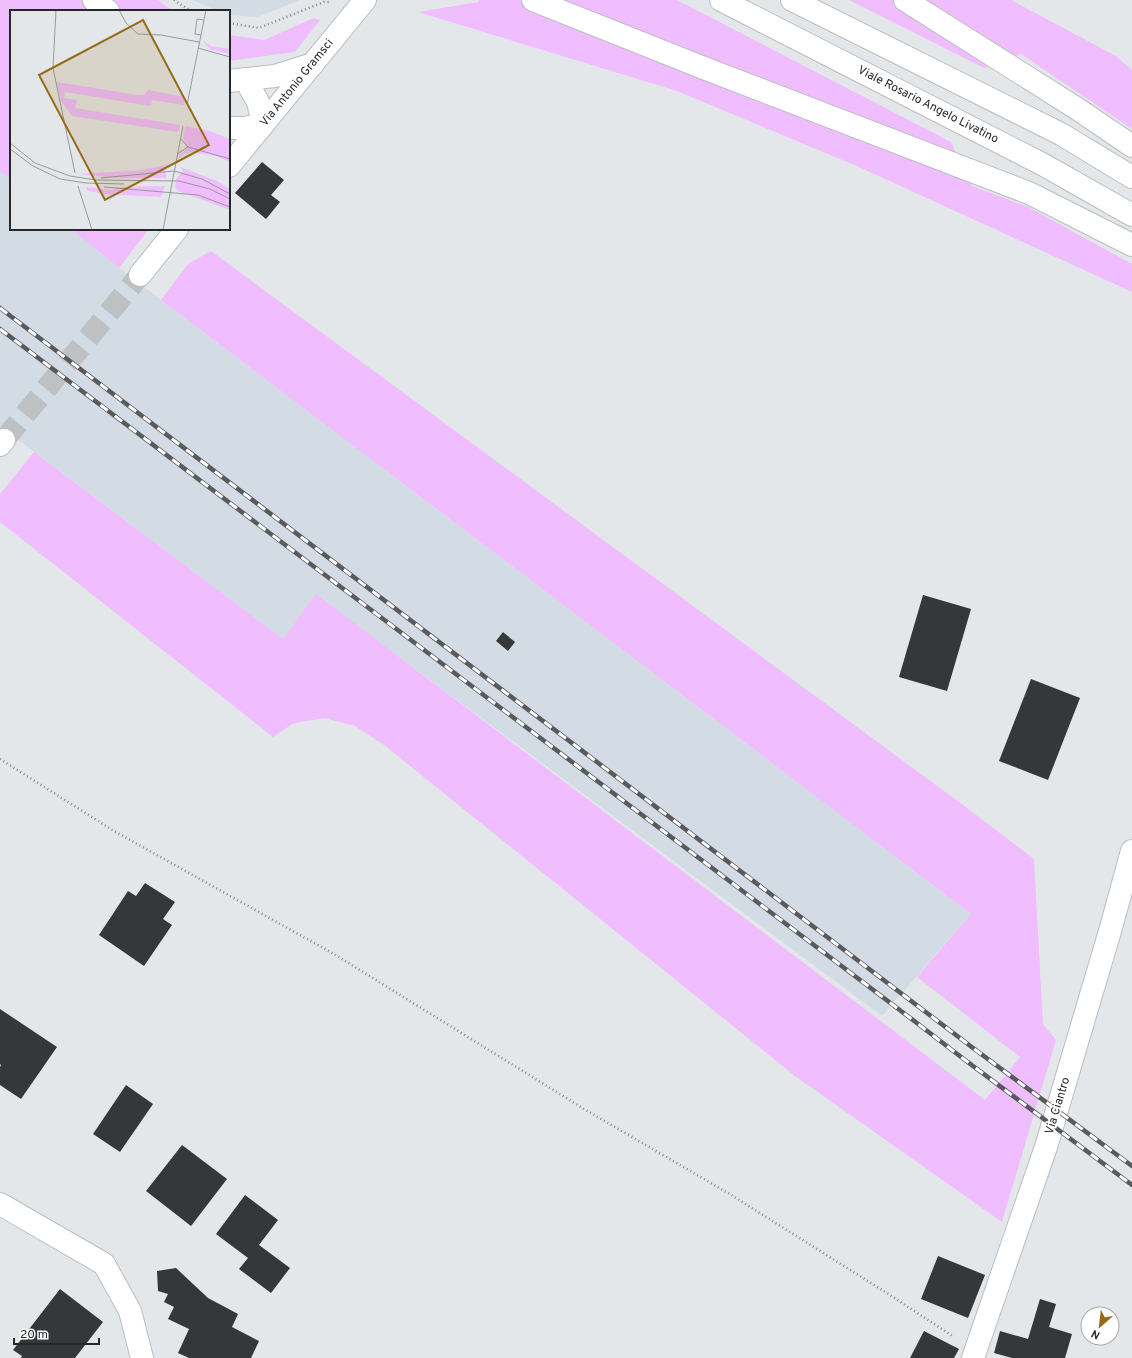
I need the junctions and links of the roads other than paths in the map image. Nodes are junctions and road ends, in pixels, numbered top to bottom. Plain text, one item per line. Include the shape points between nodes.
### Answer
1 (94, 0) edge
2 (364, 0) edge
3 (532, 0) edge
4 (721, 0) edge
5 (792, 0) edge
6 (905, 0) edge
7 (107, 10) edge
8 (313, 64) junction
9 (237, 80) edge
10 (263, 124) junction
11 (230, 128) edge
12 (1132, 146) edge
13 (230, 165) edge
14 (1132, 177) edge
15 (1132, 215) edge
16 (177, 230) edge
17 (1132, 245) edge
18 (140, 275) tunnel mouth
19 (1132, 851) edge
20 (0, 1204) edge
21 (974, 1355) edge
22 (142, 1358) edge

1 - 7 main road
2 - 8 main road, Via Antonio Gramsci
3 - 17 main road via 1029,193
4 - 15 main road, Viale Rosario Angelo Livatino via 1044,165
5 - 14 main road via 1061,134
6 - 12 main road
8 - 9 main road via 275,76
8 - 10 main road, Via Antonio Gramsci
9 - 10 main road via 258,102
10 - 11 main road
10 - 13 main road, Via Antonio Gramsci
16 - 18 main road
19 - 21 main road, Via Ciantro via 1046,1147
20 - 22 main road via 104,1264 130,1311

